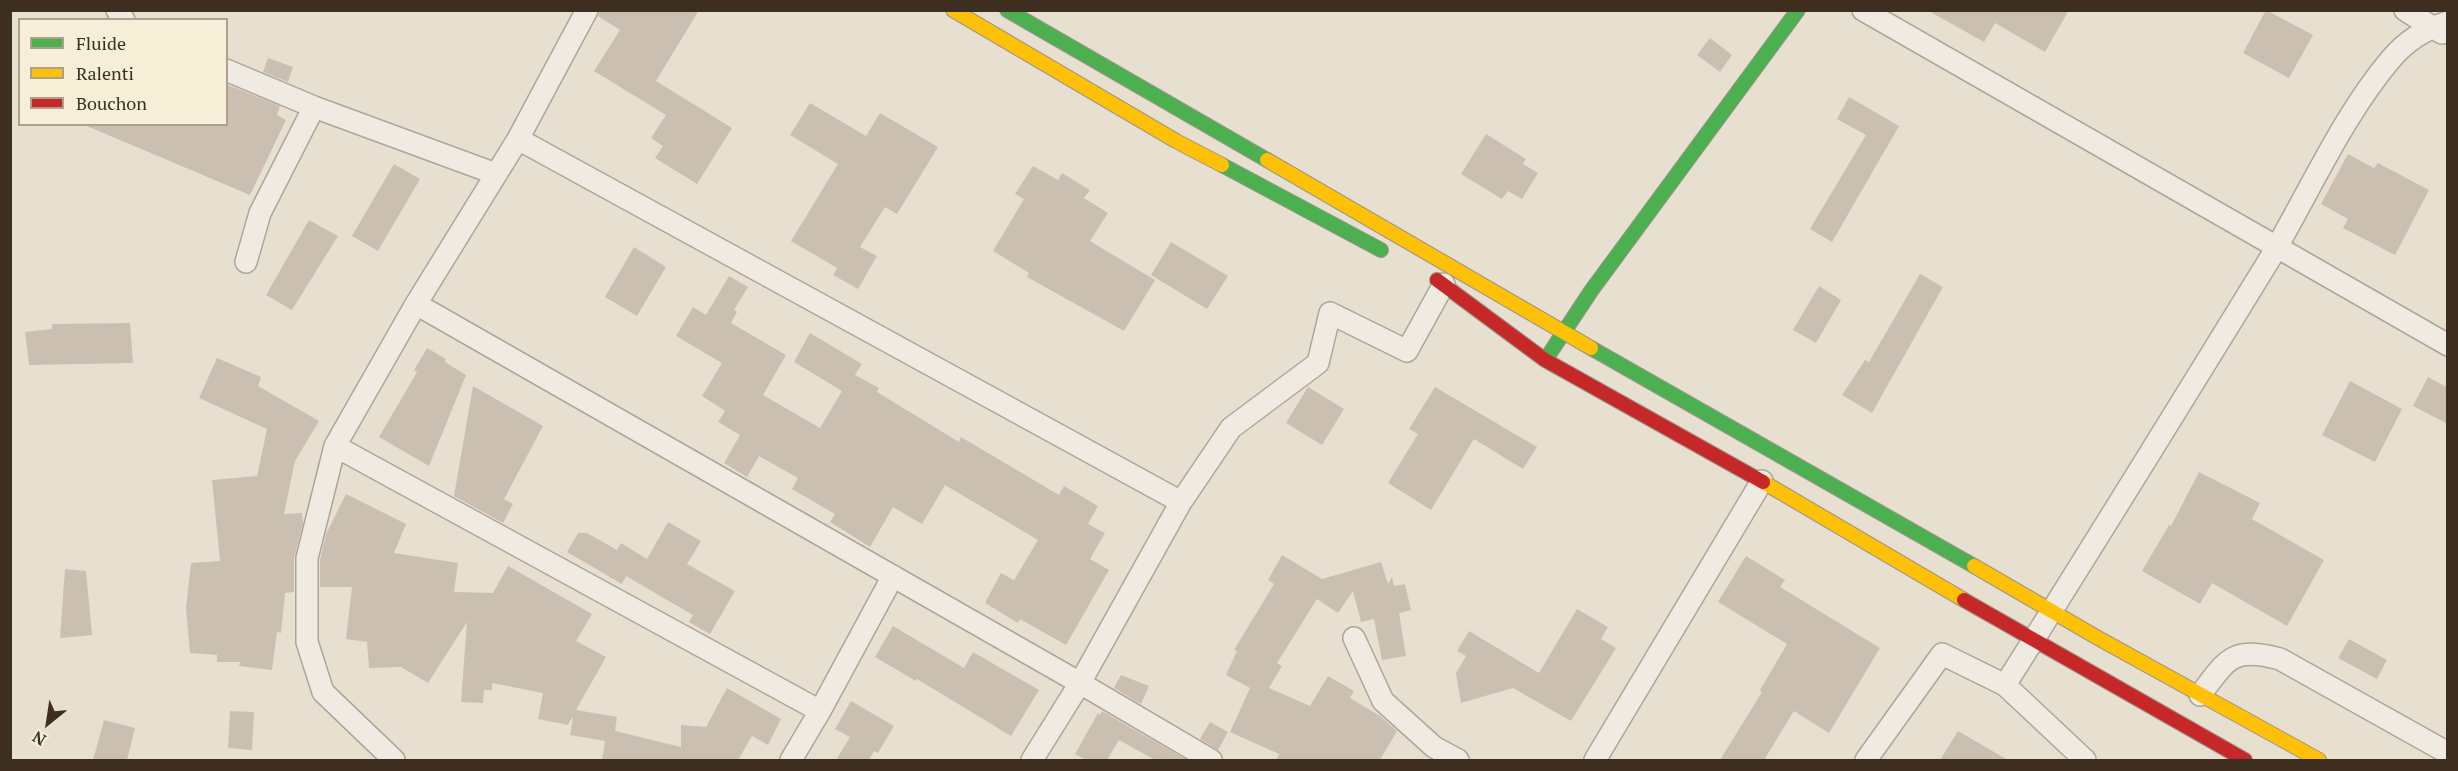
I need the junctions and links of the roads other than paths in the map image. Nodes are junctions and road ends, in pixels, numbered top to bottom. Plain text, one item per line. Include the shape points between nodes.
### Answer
1 (587, 10) edge
2 (953, 10) edge
3 (1798, 10) edge
4 (1863, 10) edge
5 (2405, 10) edge
6 (1015, 13) edge
7 (2443, 28) edge
8 (228, 71) edge
9 (314, 107) junction
10 (518, 139) junction
11 (496, 174) junction
12 (2277, 247) junction
13 (1392, 256) dead end
14 (246, 262) dead end
15 (1423, 273) dead end
16 (1444, 284) junction
17 (416, 304) junction
18 (1564, 332) junction
19 (2448, 345) edge
20 (1545, 360) junction
21 (335, 446) junction
22 (1762, 481) junction
23 (1181, 502) junction
24 (893, 576) junction
25 (2052, 610) junction
26 (1354, 638) dead end
27 (2033, 641) junction
28 (1080, 683) junction
29 (2005, 685) junction
30 (2200, 696) junction
31 (820, 711) junction
32 (2448, 753) edge
33 (394, 760) edge
34 (791, 760) edge
35 (1032, 760) edge
36 (1211, 760) edge
37 (1458, 760) edge
38 (1595, 760) edge
39 (1866, 760) edge
40 (2085, 760) edge
41 (2245, 760) edge
42 (2319, 760) edge

1 - 10 street
2 - 13 main road via 1176,141
3 - 18 main road
4 - 12 street
5 - 7 street
6 - 18 main road
7 - 12 street via 2408,42 2375,80
8 - 9 street
9 - 11 street
9 - 14 street via 260,213
10 - 11 street
10 - 23 street
11 - 17 street
12 - 19 street
12 - 25 street
15 - 16 main road
16 - 20 main road
16 - 23 street via 1407,351 1330,313 1318,363 1231,428
17 - 21 street
17 - 24 street
18 - 20 main road
18 - 25 main road
20 - 22 main road
21 - 31 street
21 - 33 street via 307,558 307,642 323,692
22 - 27 main road
22 - 38 street
23 - 28 street
24 - 28 street
24 - 31 street
25 - 27 street
25 - 30 main road
26 - 37 street via 1383,701 1434,747
27 - 29 street
27 - 41 main road
28 - 35 street
28 - 36 street
29 - 39 street via 1942,654
29 - 40 street
30 - 32 street via 2226,661 2256,653 2280,659
30 - 42 main road
31 - 34 street

